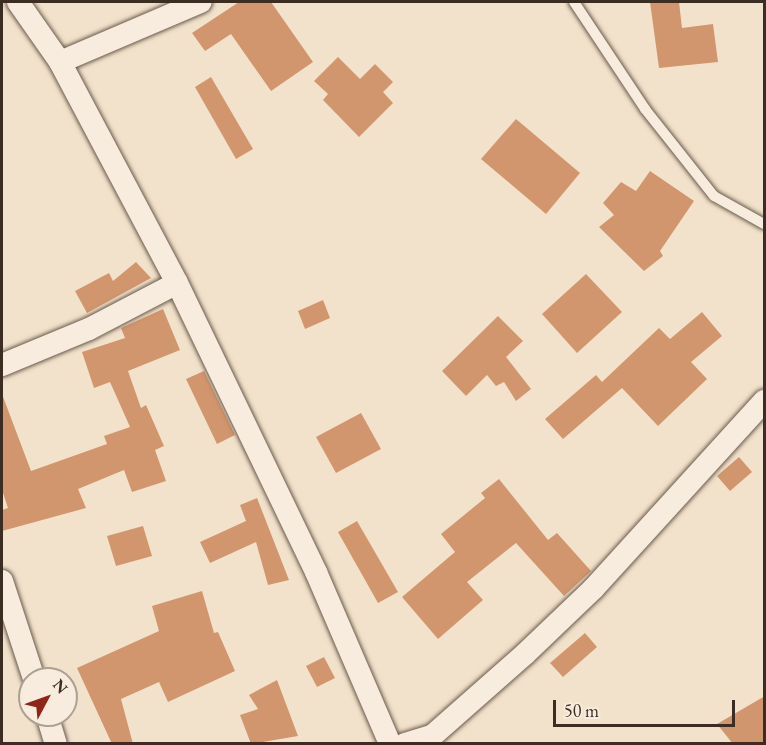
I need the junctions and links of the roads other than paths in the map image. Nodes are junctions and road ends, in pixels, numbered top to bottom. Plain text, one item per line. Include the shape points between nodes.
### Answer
1 (18, 2) edge
2 (201, 2) edge
3 (574, 2) edge
4 (60, 62) junction
5 (765, 224) edge
6 (177, 283) junction
7 (2, 365) edge
8 (765, 402) edge
9 (2, 581) edge
10 (30, 667) edge
11 (50, 727) edge
12 (433, 740) edge
13 (56, 744) edge
14 (390, 744) edge
15 (405, 744) edge

1 - 4 street
2 - 4 street
3 - 5 lane via 626,82 714,196
4 - 6 street
6 - 7 street via 89,329
6 - 14 street via 315,572
8 - 12 street via 594,588
9 - 10 street
11 - 13 street
12 - 15 street

